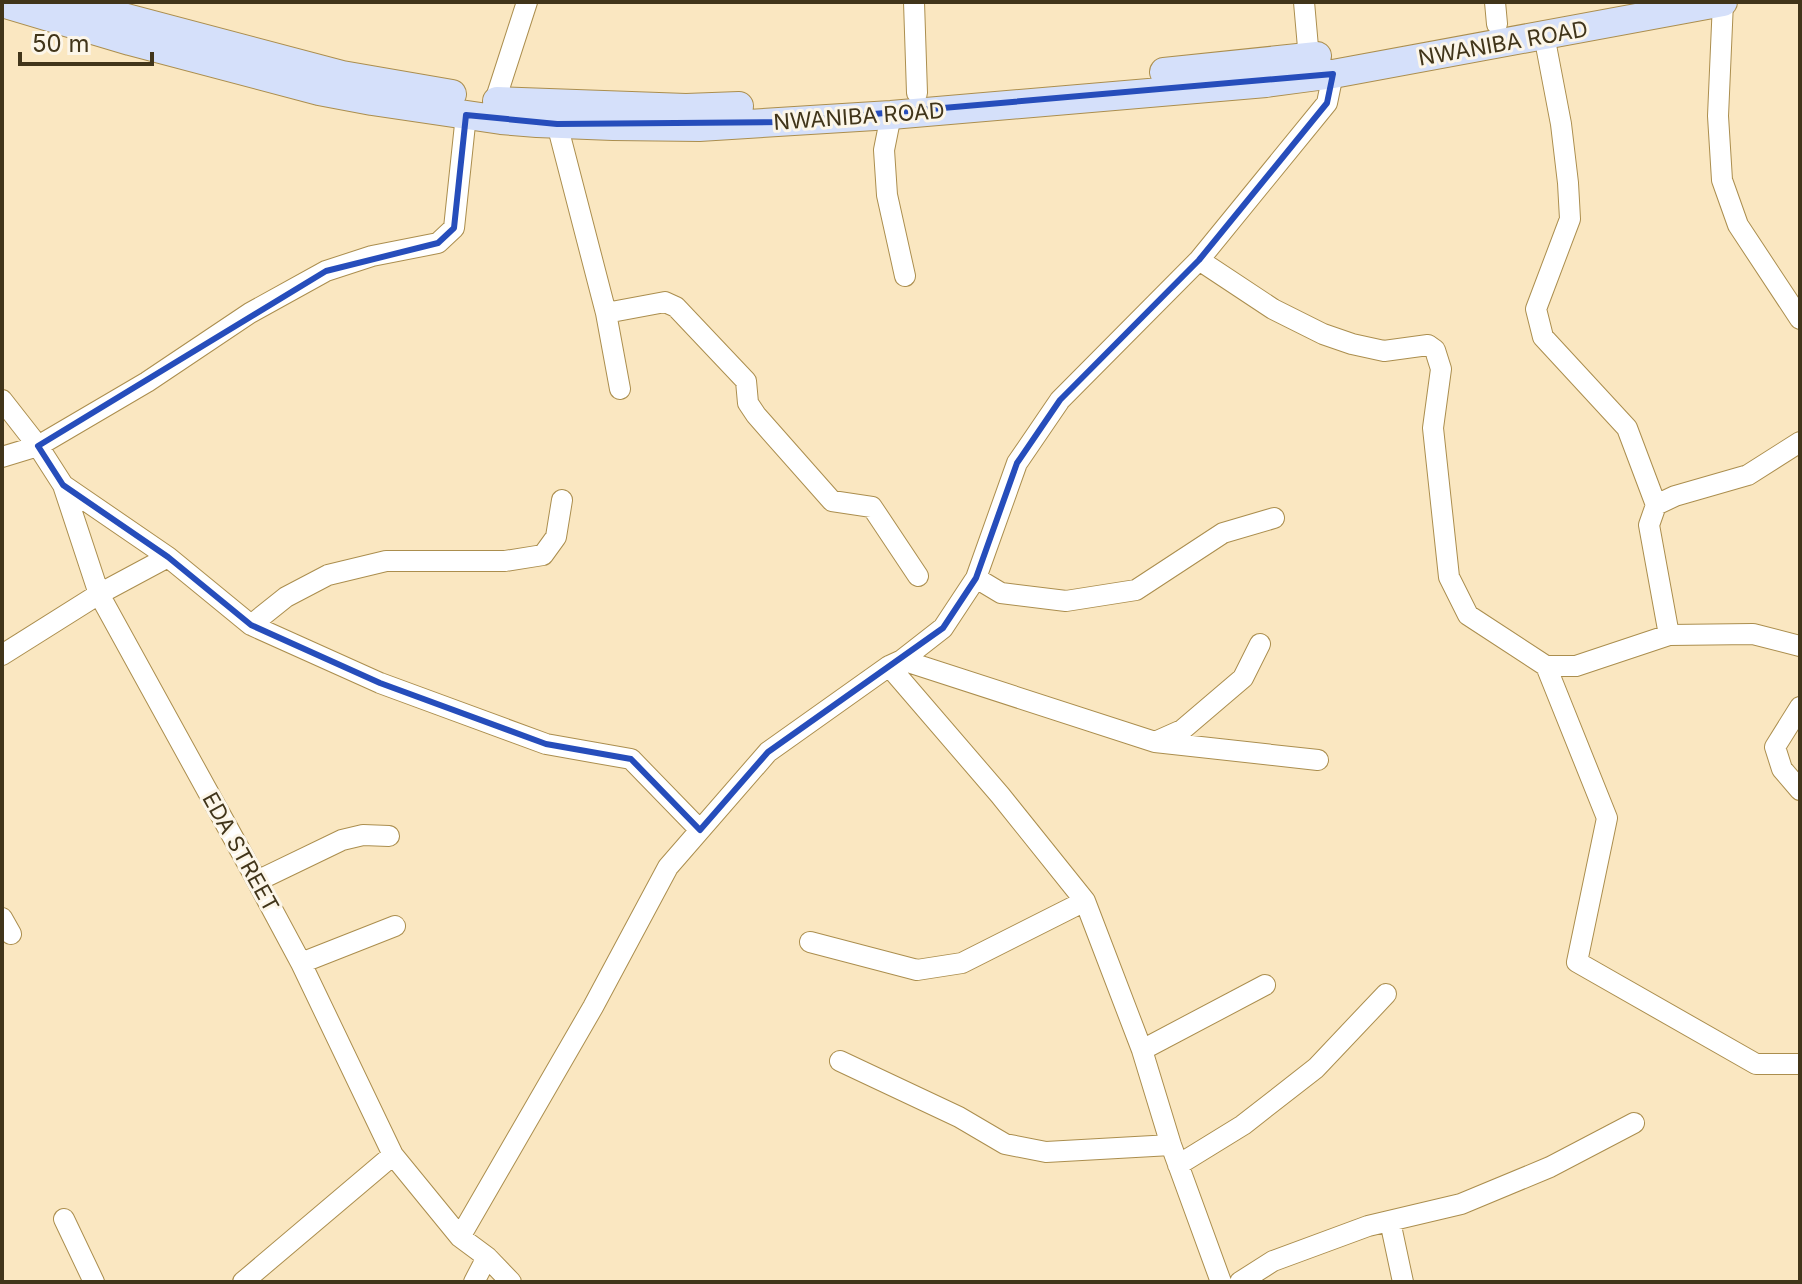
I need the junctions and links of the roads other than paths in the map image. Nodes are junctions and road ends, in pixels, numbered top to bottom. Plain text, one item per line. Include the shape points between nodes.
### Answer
1 (66, 2) edge
2 (527, 2) edge
3 (914, 2) edge
4 (1304, 2) edge
5 (1625, 2) edge
6 (1723, 2) edge
7 (2, 3) edge
8 (1496, 13) edge
9 (1544, 35) junction
10 (1317, 69) junction
11 (917, 93) junction
12 (495, 101) junction
13 (466, 115) junction
14 (891, 115) junction
15 (557, 124) junction
16 (1199, 260) junction
17 (905, 276) dead end
18 (606, 313) junction
19 (1800, 319) edge
20 (620, 389) dead end
21 (2, 400) edge
22 (1800, 442) edge
23 (38, 446) junction
24 (2, 457) edge
25 (63, 485) junction
26 (562, 500) dead end
27 (1656, 505) junction
28 (1274, 518) dead end
29 (168, 557) junction
30 (918, 576) dead end
31 (976, 578) junction
32 (99, 594) junction
33 (251, 625) junction
34 (1669, 635) junction
35 (1260, 644) dead end
36 (1800, 646) edge
37 (2, 655) edge
38 (896, 663) junction
39 (1546, 666) junction
40 (1800, 707) edge
41 (1155, 742) junction
42 (1318, 760) dead end
43 (1800, 790) edge
44 (700, 830) junction
45 (389, 836) dead end
46 (257, 881) junction
47 (1085, 901) junction
48 (395, 926) dead end
49 (810, 942) dead end
50 (301, 963) junction
51 (1265, 985) dead end
52 (1386, 994) dead end
53 (1142, 1050) junction
54 (840, 1061) dead end
55 (1800, 1064) edge
56 (1634, 1123) dead end
57 (1171, 1145) junction
58 (393, 1155) junction
59 (1178, 1165) junction
60 (64, 1219) dead end
61 (1390, 1221) junction
62 (460, 1237) junction
63 (487, 1257) junction
64 (94, 1282) edge
65 (243, 1282) edge
66 (474, 1282) edge
67 (511, 1282) edge
68 (1221, 1282) edge
69 (1240, 1282) edge
70 (1403, 1282) edge

1 - 12 main road via 342,75
2 - 12 street
3 - 11 street
4 - 10 street
5 - 8 main road
6 - 9 main road, NWANIBA ROAD
6 - 19 street via 1718,116 1722,180 1738,225
7 - 13 main road, NWANIBA ROAD via 319,91
8 - 10 main road
9 - 10 main road, NWANIBA ROAD
9 - 27 street via 1561,124 1570,219 1536,309 1543,337 1627,428
10 - 11 main road via 1250,64
10 - 14 main road, NWANIBA ROAD via 1266,83
10 - 16 street via 1327,103
11 - 12 main road via 686,108
13 - 15 main road, NWANIBA ROAD
13 - 23 street via 454,228 438,243 326,271
14 - 15 main road, NWANIBA ROAD via 699,127
14 - 17 street via 884,150 887,195
15 - 18 street
16 - 31 street via 1060,400 1017,463
16 - 39 street via 1273,309 1323,334 1384,351 1428,345 1435,350 1441,369 1433,428 1449,577 1468,615
18 - 20 street
18 - 30 street via 665,302 676,307 746,381 748,403 756,415 832,501 872,507
21 - 23 street, EDA STREET
22 - 27 street via 1748,475
23 - 24 street
23 - 25 street, EDA STREET
25 - 29 street
25 - 32 street, EDA STREET
26 - 33 street via 556,537 543,555 505,561 386,561 328,575 286,597
27 - 34 street via 1649,525
28 - 31 street via 1223,533 1136,590 1066,601 1001,593
29 - 32 street
29 - 33 street
31 - 38 street via 943,628
32 - 37 street
32 - 46 street, EDA STREET
33 - 44 street via 380,683 546,744 631,759
34 - 36 street via 1753,634
34 - 39 street via 1576,666
35 - 41 street via 1243,678 1182,730
38 - 41 street
38 - 44 street via 768,752
38 - 47 street
39 - 55 street via 1607,818 1577,962 1756,1064
40 - 43 street via 1775,747 1782,769
41 - 42 street
44 - 62 street via 668,867
45 - 46 street via 342,840
46 - 50 street, EDA STREET
47 - 49 street via 962,963 917,970
47 - 53 street
48 - 50 street
50 - 58 street, EDA STREET
51 - 53 street
52 - 59 street via 1316,1068 1243,1125
53 - 57 street
54 - 57 street via 1005,1144 1046,1152
56 - 61 street via 1550,1167 1461,1204
57 - 59 street
58 - 62 street, EDA STREET
58 - 65 street
59 - 68 street
60 - 64 street
61 - 69 street via 1273,1261
61 - 70 street
62 - 63 street, EDA STREET
63 - 66 street
63 - 67 street, EDA STREET

